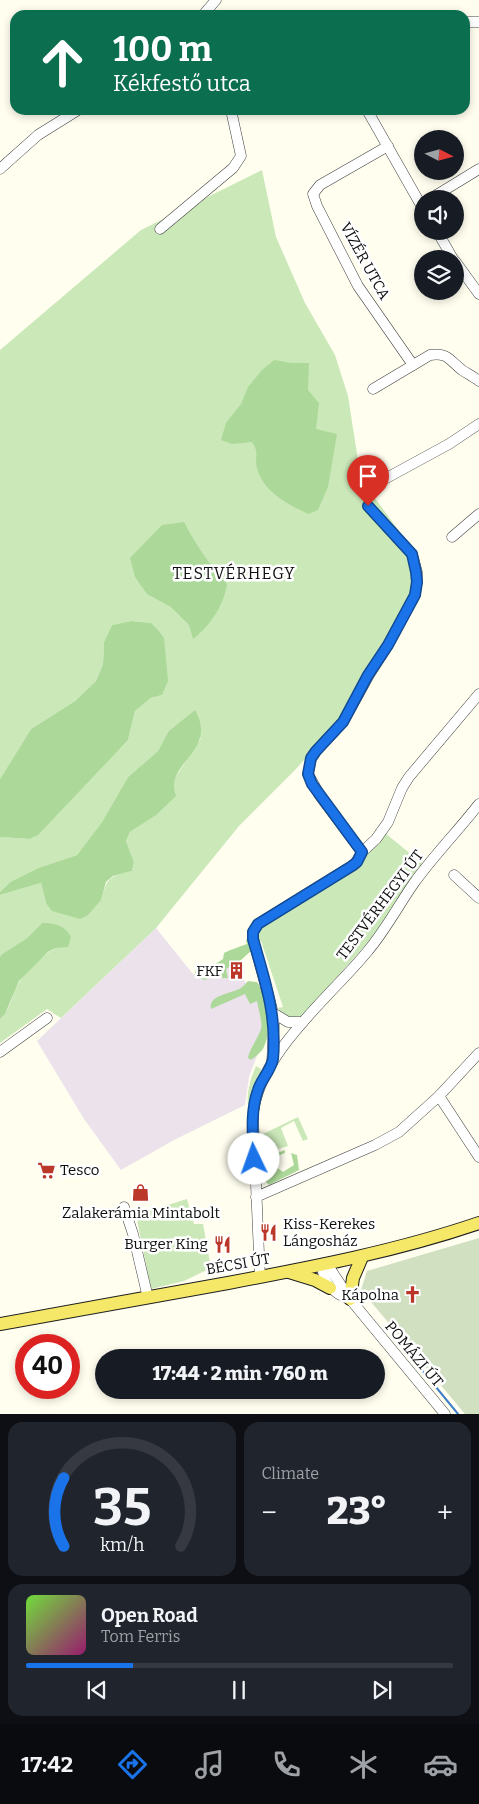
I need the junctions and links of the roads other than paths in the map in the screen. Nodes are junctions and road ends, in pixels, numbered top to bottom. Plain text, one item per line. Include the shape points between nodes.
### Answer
1 (70, 115) edge
2 (232, 115) edge
3 (371, 115) edge
4 (388, 146) junction
5 (0, 169) edge
6 (479, 169) edge
7 (416, 190) edge
8 (445, 190) edge
9 (160, 229) dead end
10 (464, 274) edge
11 (479, 294) edge
12 (413, 365) junction
13 (478, 377) edge
14 (373, 389) dead end
15 (479, 424) edge
16 (370, 487) dead end
17 (368, 506) dead end
18 (479, 514) edge
19 (452, 536) dead end
20 (479, 694) edge
21 (479, 804) edge
22 (362, 852) junction
23 (454, 874) dead end
24 (479, 898) edge
25 (273, 1013) junction
26 (47, 1018) dead end
27 (303, 1022) junction
28 (0, 1052) edge
29 (479, 1053) edge
30 (272, 1062) junction
31 (439, 1096) junction
32 (479, 1157) edge
33 (256, 1197) junction
34 (124, 1207) dead end
35 (479, 1223) edge
36 (362, 1257) junction
37 (325, 1264) junction
38 (287, 1272) junction
39 (260, 1277) junction
40 (353, 1278) junction
41 (335, 1285) junction
42 (148, 1298) junction
43 (350, 1299) junction
44 (0, 1324) edge
45 (444, 1414) edge

1 - 5 street via 38,135
2 - 9 street via 241,156 233,168
3 - 4 street
4 - 7 street
4 - 12 street, VÍZÉR UTCA via 320,185 313,194 358,286
6 - 8 street
10 - 11 street
12 - 13 street via 439,353 447,356 461,370
12 - 14 street
15 - 16 street
17 - 22 street via 412,554 417,582 415,595 343,722 316,751 308,767 312,784
18 - 19 street
20 - 22 street via 409,777 388,822
21 - 27 street, TESTVÉRHEGYI ÚT via 434,857 366,953
22 - 25 street via 352,866 254,929 253,939
23 - 24 street
25 - 27 street via 288,1022
25 - 30 street
26 - 28 street
27 - 30 street, TESTVÉRHEGYI ÚT
29 - 31 street
30 - 33 street, TESTVÉRHEGYI ÚT via 254,1105
31 - 32 street
31 - 33 street via 385,1140
33 - 39 street, TESTVÉRHEGYI ÚT
34 - 42 street
35 - 36 main road, BÉCSI ÚT via 438,1238
36 - 37 main road, BÉCSI ÚT
36 - 40 main road
37 - 38 main road, BÉCSI ÚT
37 - 41 street, POMÁZI ÚT via 324,1277
38 - 39 main road, BÉCSI ÚT
38 - 41 main road
39 - 42 main road, BÉCSI ÚT
40 - 41 street
40 - 43 main road
41 - 43 street, POMÁZI ÚT
42 - 44 main road, BÉCSI ÚT
43 - 45 street, POMÁZI ÚT

